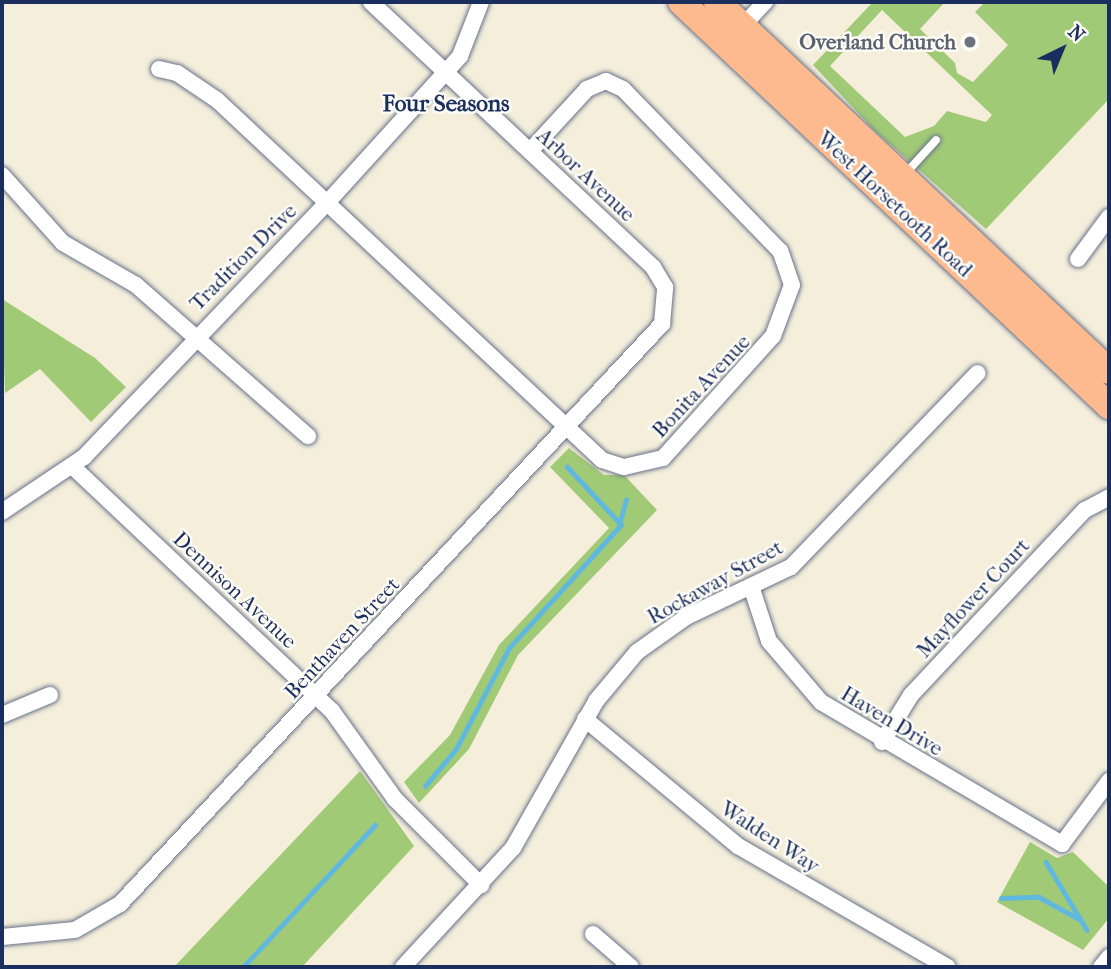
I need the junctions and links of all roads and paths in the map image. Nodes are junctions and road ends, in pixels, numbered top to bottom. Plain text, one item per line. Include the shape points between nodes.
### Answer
1 (371, 2) edge
2 (481, 2) edge
3 (681, 2) edge
4 (717, 2) edge
5 (765, 2) edge
6 (734, 35) junction
7 (159, 69) dead end
8 (446, 72) junction
9 (936, 140) dead end
10 (530, 151) junction
11 (2, 174) edge
12 (893, 186) junction
13 (326, 204) junction
14 (1109, 217) edge
15 (1078, 260) dead end
16 (667, 301) joint
17 (196, 334) junction
18 (1109, 370) edge
19 (978, 373) dead end
20 (1109, 406) edge
21 (566, 429) junction
22 (308, 436) dead end
23 (72, 466) junction
24 (1109, 497) edge
25 (2, 512) edge
26 (751, 586) junction
27 (50, 695) dead end
28 (316, 695) junction
29 (2, 715) edge
30 (585, 719) junction
31 (882, 742) junction
32 (1109, 780) edge
33 (481, 886) junction
34 (593, 934) dead end
35 (2, 937) edge
36 (1109, 957) edge
37 (403, 967) edge
38 (631, 967) edge
39 (948, 967) edge
40 (1101, 967) edge

1 - 8 street, Arbor Avenue
2 - 8 street, Tradition Drive via 470,41
3 - 6 main road, West Horsetooth Road
4 - 6 main road, West Horsetooth Road
5 - 6 street
6 - 12 main road, West Horsetooth Road
7 - 13 street, Bonita Avenue via 177,73 217,100
8 - 10 street, Arbor Avenue
8 - 13 street, Tradition Drive
9 - 12 lane
10 - 16 street, Arbor Avenue via 653,267
10 - 21 street, Bonita Avenue via 587,89 606,81 623,89 780,251 792,285 785,314 755,362 663,458 610,466
11 - 17 street via 63,243 136,285
12 - 18 main road, West Horsetooth Road
12 - 20 main road, West Horsetooth Road
13 - 17 street, Tradition Drive
13 - 21 street, Bonita Avenue
14 - 15 street
16 - 21 street, Benthaven Street via 657,333
17 - 22 street
17 - 23 street, Tradition Drive
19 - 26 street, Rockaway Street via 812,549
21 - 28 street, Benthaven Street
23 - 25 street, Tradition Drive
23 - 28 street, Dennison Avenue
24 - 31 street, Mayflower Court via 1085,510 911,695
26 - 30 street, Rockaway Street via 686,617 645,646
26 - 31 street, Haven Drive via 757,618 799,682
27 - 29 street
28 - 33 street, Dennison Avenue via 367,752 395,799
28 - 35 street, Benthaven Street via 120,904 75,930
30 - 33 street, Rockaway Street via 534,816
30 - 39 street, Walden Way via 738,846
31 - 32 street, Haven Drive via 1062,844
33 - 37 street
34 - 38 street
36 - 40 street

